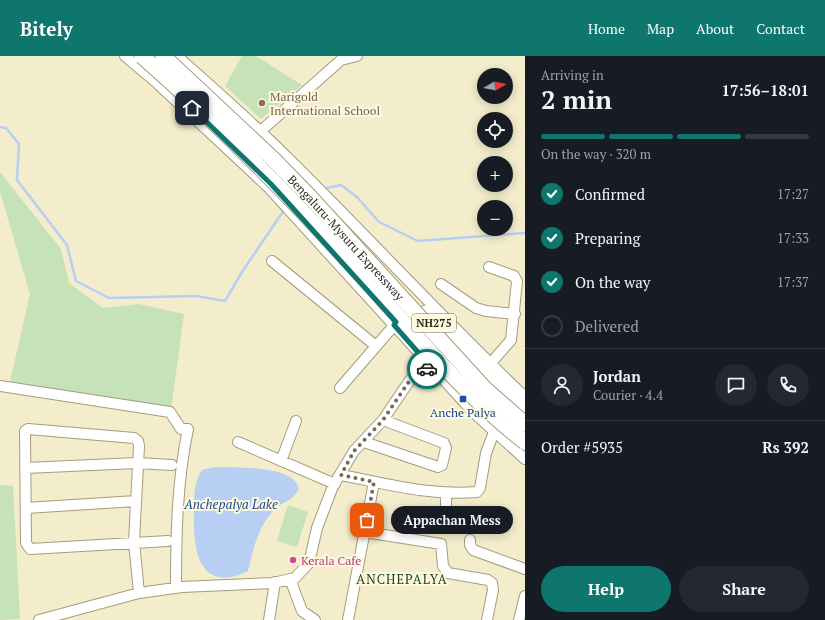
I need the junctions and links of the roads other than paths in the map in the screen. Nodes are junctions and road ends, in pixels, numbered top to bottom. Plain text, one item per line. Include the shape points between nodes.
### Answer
1 (125, 56) edge
2 (134, 56) edge
3 (142, 56) edge
4 (163, 56) edge
5 (170, 56) edge
6 (177, 56) edge
7 (357, 56) edge
8 (257, 133) junction
9 (270, 185) junction
10 (272, 261) dead end
11 (489, 267) dead end
12 (441, 284) dead end
13 (515, 314) junction
14 (395, 323) junction
15 (462, 343) junction
16 (376, 346) junction
17 (490, 364) junction
18 (433, 365) junction
19 (0, 386) edge
20 (340, 388) dead end
21 (525, 397) edge
22 (525, 410) edge
23 (383, 420) junction
24 (296, 421) dead end
25 (525, 424) edge
26 (494, 432) junction
27 (238, 442) dead end
28 (364, 442) junction
29 (525, 442) edge
30 (525, 451) edge
31 (525, 459) edge
32 (281, 461) junction
33 (137, 463) junction
34 (172, 465) dead end
35 (25, 468) junction
36 (338, 479) junction
37 (374, 482) junction
38 (446, 493) junction
39 (136, 501) junction
40 (26, 508) junction
41 (446, 525) dead end
42 (365, 532) junction
43 (470, 540) dead end
44 (168, 541) dead end
45 (134, 542) junction
46 (525, 569) edge
47 (290, 579) junction
48 (275, 582) junction
49 (176, 588) junction
50 (139, 593) junction
51 (525, 596) edge
52 (312, 619) edge
53 (39, 620) edge
54 (269, 620) edge
55 (348, 620) edge
56 (487, 620) edge
57 (519, 620) edge

1 - 9 street, NH275
2 - 9 highway, NH275
3 - 29 highway, NH275, bridge via 300,206 475,399
4 - 25 highway, Bengaluru-Mysuru Expressway / NH275, bridge via 273,159 485,389
5 - 8 highway, Bengaluru-Mysuru Expressway / NH275
6 - 8 street, Bengaluru-Mysuru Expressway / NH275
7 - 8 street via 341,60
8 - 15 highway, Bengaluru-Mysuru Expressway / NH275
9 - 14 highway, NH275
10 - 16 street
11 - 13 street via 516,277
12 - 13 street via 476,308
13 - 17 street via 511,340
14 - 16 street
14 - 18 highway, NH275
15 - 17 street, Bengaluru-Mysuru Expressway / NH275
15 - 18 street
15 - 22 highway, Bengaluru-Mysuru Expressway / NH275
16 - 20 street
17 - 21 street, Bengaluru-Mysuru Expressway / NH275
18 - 23 street via 410,380
18 - 26 street, NH275 via 473,412
18 - 30 highway, NH275
19 - 49 street via 170,412 181,429 188,429 176,539
23 - 28 street
23 - 28 street via 444,443 446,448 442,465 438,467
24 - 32 street
26 - 31 street, NH275
26 - 38 street via 486,453 479,490
27 - 32 street
28 - 36 street via 354,451
32 - 36 street
33 - 34 street
33 - 35 street
33 - 35 street via 139,446 134,438 28,429 24,432
33 - 39 street
35 - 40 street
36 - 37 street
36 - 47 street via 317,528 308,563 295,578
37 - 38 street via 414,491
37 - 42 street
38 - 41 street
39 - 40 street
39 - 45 street
40 - 45 street via 26,544 30,549
42 - 55 street
42 - 56 street via 440,544 443,566 448,573 488,580 492,583
43 - 46 street via 473,550
44 - 45 street
45 - 50 street
47 - 48 street
47 - 52 street via 302,611
48 - 49 street
48 - 54 street
49 - 50 street
50 - 53 street
51 - 57 street

